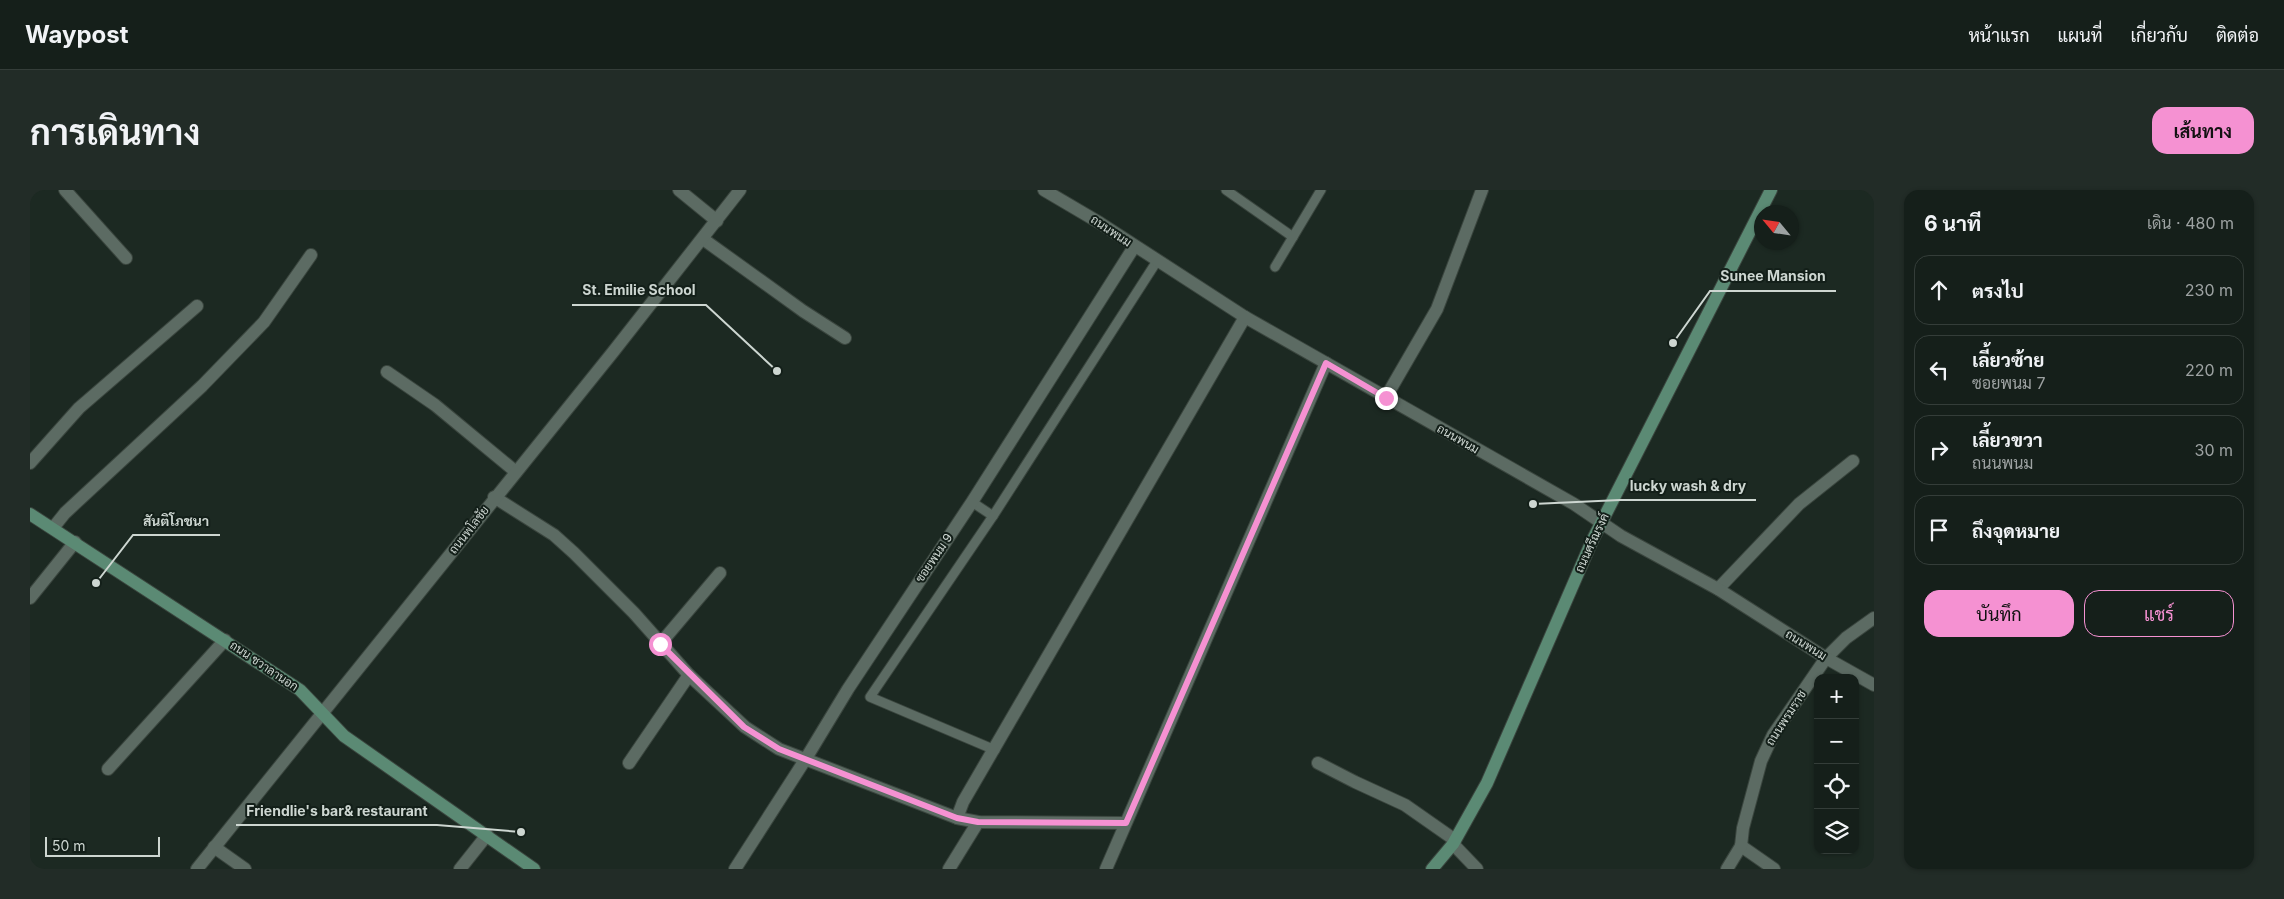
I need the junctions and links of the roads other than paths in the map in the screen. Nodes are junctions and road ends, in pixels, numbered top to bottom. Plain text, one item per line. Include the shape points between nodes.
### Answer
1 (65, 190) edge
2 (679, 190) edge
3 (740, 190) edge
4 (1044, 190) edge
5 (1226, 190) edge
6 (1321, 190) edge
7 (1482, 190) edge
8 (1771, 190) edge
9 (717, 221) junction
10 (1293, 237) junction
11 (704, 239) junction
12 (1134, 247) junction
13 (311, 255) dead end
14 (126, 258) dead end
15 (1157, 261) junction
16 (1274, 267) dead end
17 (197, 306) dead end
18 (1245, 317) junction
19 (845, 338) dead end
20 (1326, 363) junction
21 (386, 372) dead end
22 (1386, 398) junction
23 (1853, 461) dead end
24 (30, 463) edge
25 (516, 472) junction
26 (494, 498) junction
27 (972, 502) junction
28 (30, 514) edge
29 (993, 516) junction
30 (1601, 522) junction
31 (53, 528) junction
32 (75, 542) junction
33 (720, 573) dead end
34 (1718, 589) junction
35 (30, 598) edge
36 (1874, 618) edge
37 (225, 640) junction
38 (660, 644) junction
39 (1826, 658) junction
40 (690, 675) junction
41 (1874, 684) edge
42 (322, 714) junction
43 (995, 750) junction
44 (805, 760) junction
45 (629, 763) dead end
46 (1318, 763) dead end
47 (108, 769) dead end
48 (957, 818) junction
49 (978, 822) junction
50 (1126, 823) junction
51 (487, 835) junction
52 (1454, 842) junction
53 (1741, 846) junction
54 (214, 847) junction
55 (197, 869) edge
56 (245, 869) edge
57 (460, 869) edge
58 (534, 869) edge
59 (735, 869) edge
60 (949, 869) edge
61 (1106, 869) edge
62 (1432, 869) edge
63 (1477, 869) edge
64 (1727, 869) edge
65 (1774, 869) edge

1 - 14 street
2 - 9 street
3 - 9 street, ถนนพโลชัย
4 - 12 street, ถนนพนม
5 - 10 lane
6 - 10 lane
7 - 22 street via 1436,309
8 - 30 main road, ถนนศรีณรงค์
9 - 11 street, ถนนพโลชัย
10 - 16 lane
11 - 19 street
11 - 25 street, ถนนพโลชัย
12 - 15 street, ถนนพนม
12 - 27 street, ซอยพนม 9
13 - 31 street via 264,322
15 - 18 street, ถนนพนม
15 - 29 lane
17 - 24 street via 79,408
18 - 20 street, ถนนพนม
18 - 43 street
20 - 22 street, ถนนพนม
20 - 50 street
21 - 25 street via 434,405
22 - 30 street, ถนนพนม
23 - 34 street via 1799,504
25 - 26 street, ถนนพโลชัย
26 - 38 street via 554,535 634,613
26 - 42 street, ถนนพโลชัย
27 - 29 lane
27 - 44 street, ซอยพนม 9
28 - 31 main road, ถนน ชวาลานอก
29 - 43 lane via 870,697
30 - 34 street, ถนนพนม
30 - 52 main road, ถนนศรีณรงค์ via 1487,783
31 - 32 main road, ถนน ชวาลานอก
32 - 35 street
32 - 37 main road, ถนน ชวาลานอก
33 - 38 street
34 - 39 street, ถนนพนม
36 - 39 street, ถนนพรมราช via 1846,638
37 - 42 main road, ถนน ชวาลานอก via 300,690
37 - 47 street
38 - 40 street
39 - 41 street, ถนนพนม
39 - 53 street, ถนนพรมราช via 1766,748 1743,828
40 - 44 street via 744,727 779,749
40 - 45 street
42 - 51 main road, ถนน ชวาลานอก via 344,736
42 - 54 street, ถนนพโลชัย
43 - 48 street
44 - 48 street
44 - 59 street, ซอยพนม 9
46 - 52 street via 1405,805
48 - 49 street
49 - 50 street
49 - 60 street
50 - 61 street
51 - 57 street
51 - 58 main road, ถนน ชวาลานอก
52 - 62 main road, ถนนศรีณรงค์
52 - 63 street
53 - 64 street, ถนนพรมราช
53 - 65 street
54 - 55 street, ถนนพโลชัย
54 - 56 street

